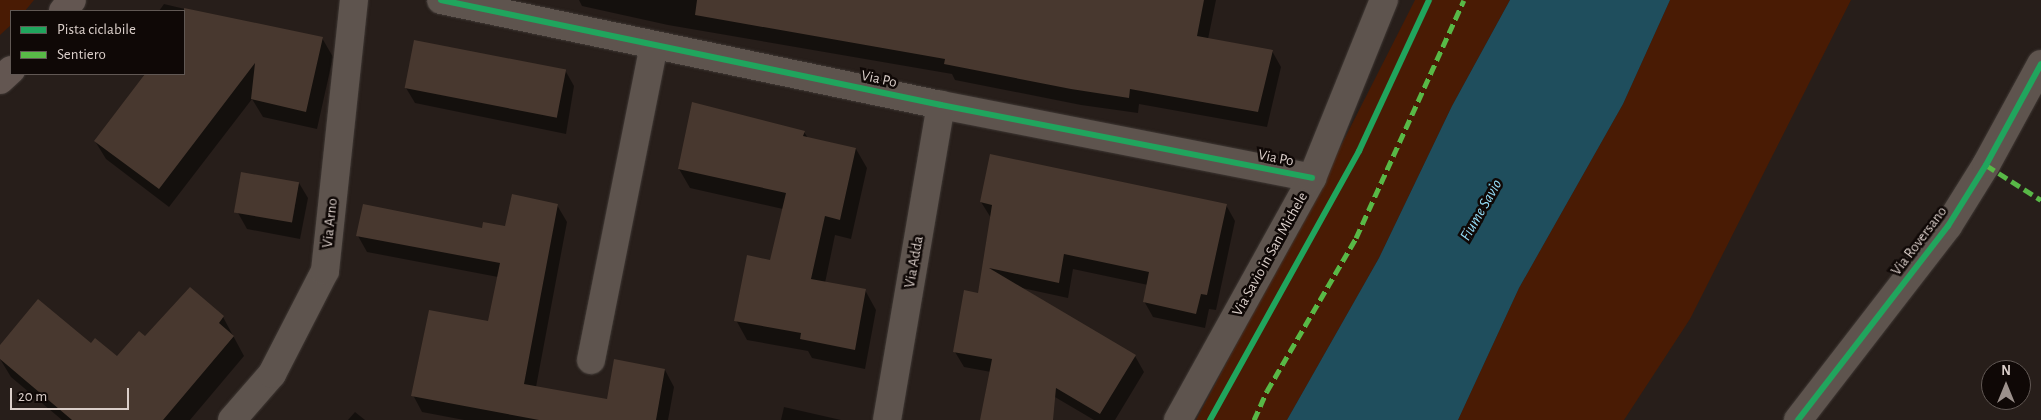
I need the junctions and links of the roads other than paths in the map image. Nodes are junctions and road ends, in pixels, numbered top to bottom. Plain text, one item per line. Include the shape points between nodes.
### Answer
1 (72, 0) edge
2 (354, 0) edge
3 (441, 0) edge
4 (1384, 0) edge
5 (64, 10) edge
6 (654, 45) junction
7 (2041, 64) edge
8 (10, 71) edge
9 (0, 80) edge
10 (941, 105) junction
11 (1312, 178) junction
12 (591, 360) dead end
13 (232, 420) edge
14 (887, 420) edge
15 (1178, 420) edge
16 (1798, 420) edge

1 - 5 street
2 - 13 street, Via Arno via 325,271 272,374
3 - 6 street, Via Po
4 - 11 street, Via Savio in San Michele
6 - 10 street, Via Po
6 - 12 street
7 - 16 street, Via Roversano via 1986,165 1948,226
8 - 9 street
10 - 11 street, Via Po
10 - 14 street, Via Adda
11 - 15 street, Via Savio in San Michele

